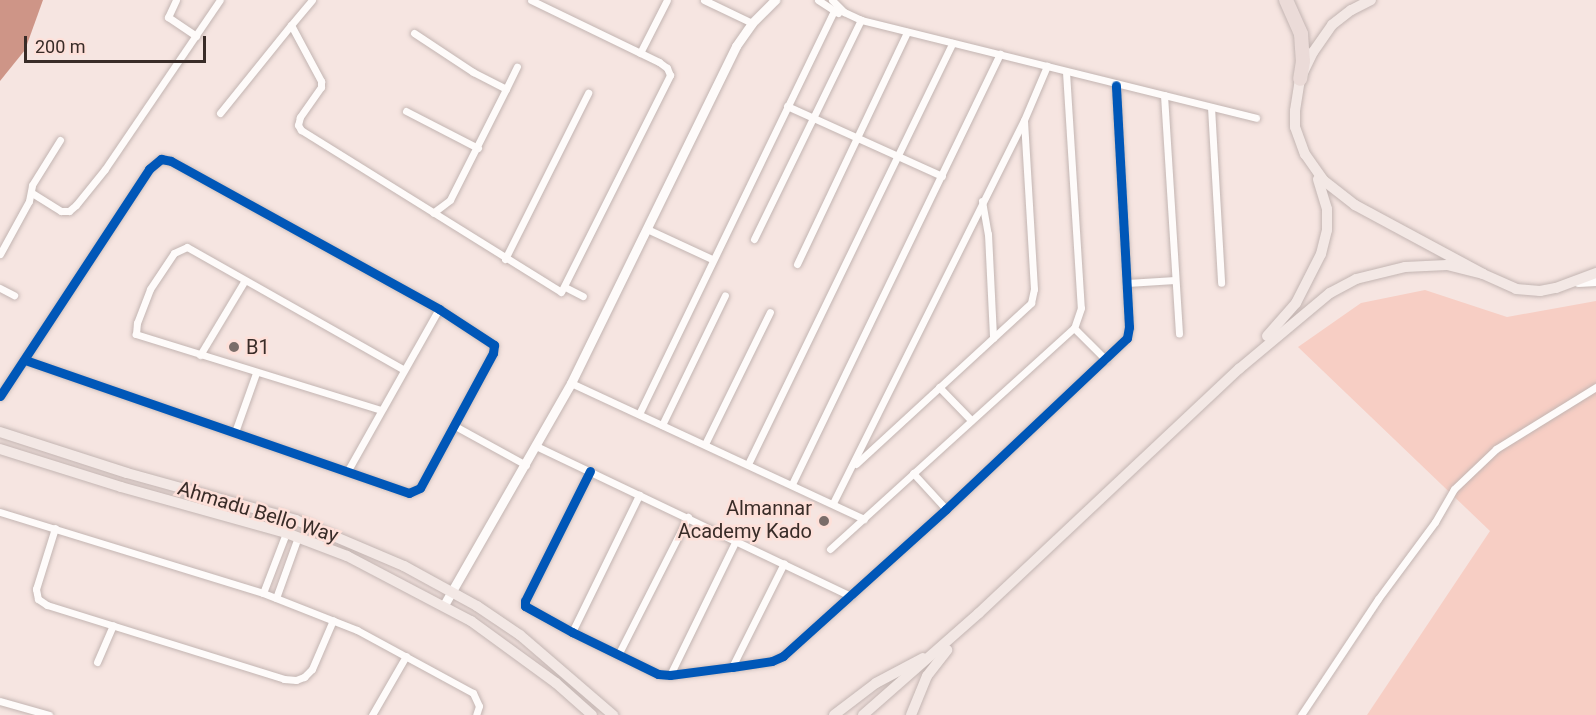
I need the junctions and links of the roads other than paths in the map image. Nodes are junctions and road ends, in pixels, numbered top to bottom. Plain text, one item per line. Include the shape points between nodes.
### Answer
1 (176, 0) edge
2 (220, 0) edge
3 (312, 0) edge
4 (531, 0) edge
5 (667, 0) edge
6 (704, 0) edge
7 (775, 0) edge
8 (818, 0) edge
9 (832, 0) edge
10 (1286, 0) edge
11 (1371, 0) edge
12 (834, 11) junction
13 (852, 16) junction
14 (861, 20) junction
15 (752, 23) junction
16 (291, 25) junction
17 (907, 32) junction
18 (414, 33) dead end
19 (196, 36) junction
20 (952, 43) junction
21 (640, 53) junction
22 (1000, 54) junction
23 (517, 66) dead end
24 (1047, 66) junction
25 (1066, 72) junction
26 (1300, 79) junction
27 (1116, 85) junction
28 (506, 89) junction
29 (588, 93) dead end
30 (1164, 96) junction
31 (787, 106) junction
32 (1211, 107) junction
33 (406, 111) dead end
34 (220, 112) dead end
35 (813, 117) junction
36 (1256, 118) dead end
37 (1024, 120) junction
38 (856, 136) junction
39 (60, 140) dead end
40 (478, 148) junction
41 (898, 155) junction
42 (1312, 168) junction
43 (942, 176) junction
44 (32, 193) junction
45 (982, 201) junction
46 (434, 213) junction
47 (647, 229) junction
48 (754, 238) dead end
49 (0, 254) edge
50 (505, 259) junction
51 (712, 259) junction
52 (797, 264) dead end
53 (1596, 273) edge
54 (1483, 274) junction
55 (245, 280) junction
56 (1175, 280) junction
57 (1596, 281) edge
58 (1127, 283) junction
59 (1221, 283) dead end
60 (1575, 283) junction
61 (565, 287) junction
62 (0, 288) edge
63 (14, 295) dead end
64 (725, 295) dead end
65 (583, 296) dead end
66 (439, 309) junction
67 (770, 312) dead end
68 (1074, 328) junction
69 (1179, 334) dead end
70 (993, 338) junction
71 (200, 355) junction
72 (24, 360) junction
73 (1106, 360) junction
74 (1239, 369) junction
75 (404, 370) junction
76 (256, 373) junction
77 (571, 383) junction
78 (939, 387) junction
79 (1596, 387) edge
80 (0, 396) edge
81 (381, 410) junction
82 (639, 414) junction
83 (971, 420) junction
84 (662, 424) junction
85 (455, 426) junction
86 (0, 432) edge
87 (235, 432) junction
88 (705, 444) junction
89 (536, 446) junction
90 (0, 449) edge
91 (748, 464) junction
92 (525, 465) junction
93 (852, 468) junction
94 (590, 471) junction
95 (346, 472) junction
96 (913, 473) junction
97 (792, 484) junction
98 (639, 495) junction
99 (833, 503) junction
100 (946, 509) junction
101 (0, 512) edge
102 (688, 517) junction
103 (864, 519) junction
104 (55, 528) junction
105 (286, 533) junction
106 (298, 537) junction
107 (736, 540) junction
108 (830, 549) dead end
109 (784, 563) junction
110 (451, 591) junction
111 (263, 593) junction
112 (851, 596) junction
113 (276, 598) junction
114 (444, 605) junction
115 (979, 613) junction
116 (333, 620) junction
117 (113, 625) junction
118 (572, 632) junction
119 (941, 648) junction
120 (618, 655) junction
121 (406, 656) junction
122 (97, 662) dead end
123 (732, 667) junction
124 (670, 675) junction
125 (588, 692) junction
126 (574, 699) junction
127 (0, 701) edge
128 (49, 715) edge
129 (372, 715) edge
130 (476, 715) edge
131 (587, 715) edge
132 (592, 715) edge
133 (613, 715) edge
134 (621, 715) edge
135 (834, 715) edge
136 (863, 715) edge
137 (911, 715) edge
138 (1300, 715) edge

1 - 19 street via 168,17
2 - 19 street
3 - 16 street
4 - 21 street
5 - 21 street
6 - 15 street
7 - 15 street
8 - 12 street
9 - 13 street
10 - 26 highway via 1301,34
11 - 26 main road via 1351,9 1332,25
12 - 13 street
12 - 31 street
13 - 14 street
14 - 17 street
14 - 35 street
15 - 47 street via 736,46
16 - 34 street
16 - 46 street via 321,81 321,87 300,117 301,130
17 - 20 street
17 - 38 street
18 - 28 street
19 - 44 street via 76,205 69,211 61,210
20 - 22 street
20 - 41 street
21 - 61 street via 668,68 670,75
22 - 24 street
22 - 43 street
23 - 28 street
24 - 25 street
24 - 37 street
25 - 27 street
25 - 68 street via 1081,308
26 - 42 main road via 1295,127
27 - 30 street
27 - 58 street
28 - 40 street
29 - 50 street
30 - 32 street
30 - 56 street
31 - 35 street
31 - 51 street
32 - 36 street
32 - 59 street
33 - 40 street
35 - 38 street
35 - 48 street
37 - 45 street
37 - 70 street via 1034,297 1026,310
38 - 41 street
38 - 52 street
39 - 44 street via 38,174
40 - 46 street via 450,200
41 - 43 street
41 - 91 street
42 - 54 main road via 1348,202
42 - 74 main road via 1327,209 1321,254 1296,303
43 - 97 street
44 - 49 street
45 - 70 street via 988,234
45 - 93 street
46 - 50 street
47 - 51 street
47 - 77 street
50 - 61 street via 558,291
51 - 82 street
53 - 60 main road
54 - 60 main road via 1527,291
54 - 74 main road via 1463,267 1427,265 1383,270 1356,279 1305,311
55 - 71 street
55 - 71 street via 187,247 174,253 150,289 136,334
55 - 75 street
56 - 58 street
56 - 69 street
57 - 60 street
58 - 73 street via 1127,338
61 - 65 street
62 - 63 street
64 - 84 street
66 - 72 street via 161,159 149,169
66 - 75 street
66 - 85 street via 494,345 494,353
67 - 88 street
68 - 73 street
68 - 83 street
70 - 78 street
71 - 76 street
72 - 80 street
72 - 87 street
73 - 100 street
74 - 115 main road
75 - 81 street
76 - 81 street
76 - 87 street
77 - 82 street
77 - 89 street
78 - 83 street
78 - 93 street
79 - 138 street via 1496,449 1454,489
81 - 95 street
82 - 84 street
83 - 96 street
84 - 88 street
85 - 92 street
85 - 95 street via 416,491 409,493
86 - 110 main road, Ahmadu Bello Way via 127,473 296,520 352,542
87 - 95 street
88 - 91 street
89 - 92 street
89 - 94 street
90 - 105 main road, Ahmadu Bello Way
91 - 97 street
92 - 110 street
93 - 99 street
94 - 98 street
94 - 118 street via 525,601 528,609
96 - 100 street
96 - 103 street
97 - 99 street
98 - 102 street
98 - 118 street
99 - 103 street
100 - 112 street
101 - 104 street
102 - 107 street
102 - 120 street
103 - 108 street
104 - 111 street
104 - 117 street via 36,590 38,599
105 - 106 main road, Ahmadu Bello Way
105 - 111 street
106 - 113 street
106 - 114 main road, Ahmadu Bello Way via 347,556
107 - 109 street
107 - 124 street
109 - 112 street
109 - 123 street
110 - 114 street
110 - 125 main road, Ahmadu Bello Way via 520,635
111 - 113 street
112 - 123 street via 783,656
113 - 116 street
114 - 126 main road, Ahmadu Bello Way via 513,650
115 - 119 main road
115 - 137 main road via 933,667
116 - 117 street via 312,669 296,680
116 - 121 street
117 - 122 street
118 - 120 street
119 - 135 main road via 876,683
119 - 136 main road
120 - 124 street via 658,674
121 - 129 street
121 - 130 street via 473,693 479,706
123 - 124 street
125 - 133 main road, Ahmadu Bello Way
125 - 134 main road
126 - 131 main road
126 - 132 main road, Ahmadu Bello Way
127 - 128 street

